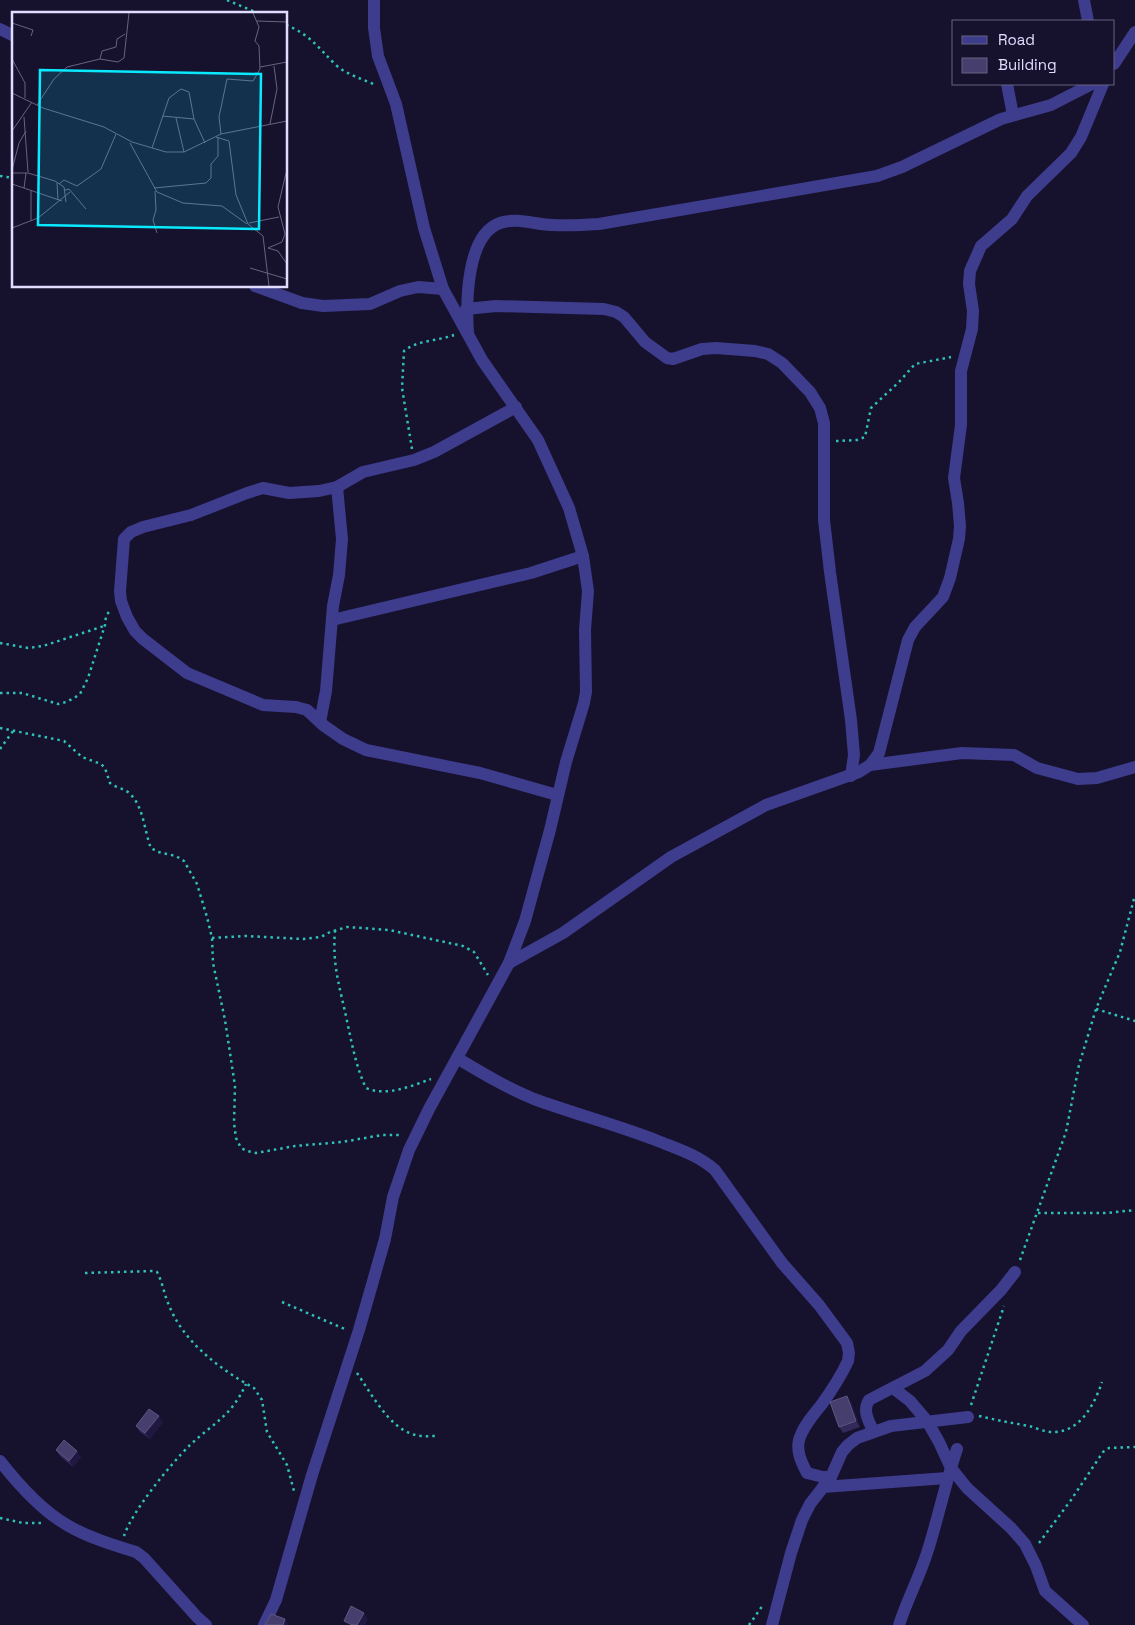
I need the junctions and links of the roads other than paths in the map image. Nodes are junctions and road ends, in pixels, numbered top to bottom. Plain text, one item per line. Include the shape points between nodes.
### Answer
1 (374, 0) edge
2 (1084, 0) edge
3 (1088, 20) edge
4 (0, 30) edge
5 (1135, 32) edge
6 (12, 35) edge
7 (1115, 62) edge
8 (1007, 85) edge
9 (1090, 85) edge
10 (1103, 85) edge
11 (1013, 115) junction
12 (260, 288) edge
13 (443, 289) junction
14 (466, 309) junction
15 (468, 333) junction
16 (516, 407) junction
17 (337, 487) junction
18 (583, 556) junction
19 (332, 620) junction
20 (320, 722) junction
21 (870, 765) junction
22 (1135, 768) edge
23 (851, 776) junction
24 (557, 795) junction
25 (509, 963) junction
26 (454, 1063) junction
27 (1015, 1272) road end
28 (893, 1388) junction
29 (968, 1417) road end
30 (927, 1422) junction
31 (874, 1431) junction
32 (957, 1449) dead end
33 (0, 1460) edge
34 (949, 1473) junction
35 (827, 1482) junction
36 (206, 1625) edge
37 (264, 1625) edge
38 (772, 1625) edge
39 (899, 1625) edge
40 (1083, 1625) edge

1 - 13 street via 378,56 391,90 424,228
2 - 3 street
4 - 6 street
5 - 7 street
8 - 11 street
9 - 11 street via 1062,100
10 - 21 street via 1071,153 1028,196 1012,219 978,250 970,276 972,329 961,372 961,425 954,478 960,526 955,561 942,597 911,633 879,753
11 - 14 street via 878,176 599,224 500,223 484,234 478,244 473,257
12 - 13 street via 302,303 323,306 370,304 418,287
13 - 15 street
14 - 15 street
14 - 23 street via 496,306 604,309 624,317 645,342 667,358 716,348 768,354 782,363 810,392 820,408 824,423 824,520 851,720 854,755
15 - 16 street via 482,360
16 - 17 street via 414,460 363,472
16 - 18 street via 538,440 569,508
17 - 19 street via 342,539
17 - 20 street via 289,493 263,488 191,516 131,532 124,539 120,591 121,601 135,631 187,673 263,705 296,706 307,710
18 - 19 street via 531,572
18 - 24 street via 588,591 584,630 586,692
19 - 20 street
20 - 24 street via 343,739 366,750 480,773
21 - 22 street via 962,753 1014,755 1037,768 1078,779 1097,778
21 - 23 street
23 - 25 street via 766,805 672,857 563,933
24 - 25 street via 525,921
25 - 26 street
26 - 35 street via 532,1098 675,1147 704,1160 715,1170 782,1263 847,1343 846,1367 799,1440 799,1451 808,1473 823,1477
26 - 37 street via 416,1137 393,1196 385,1239 358,1334 276,1600
27 - 28 street via 937,1361
28 - 30 street via 910,1401
28 - 31 street via 869,1400 865,1406
29 - 30 street
30 - 31 street
30 - 34 street via 939,1442
31 - 35 street via 848,1445
32 - 34 street
33 - 36 street via 21,1486 62,1523 144,1558
34 - 35 street
34 - 39 street via 928,1551
34 - 40 street via 1011,1528 1031,1554 1045,1591
35 - 38 street via 802,1520

